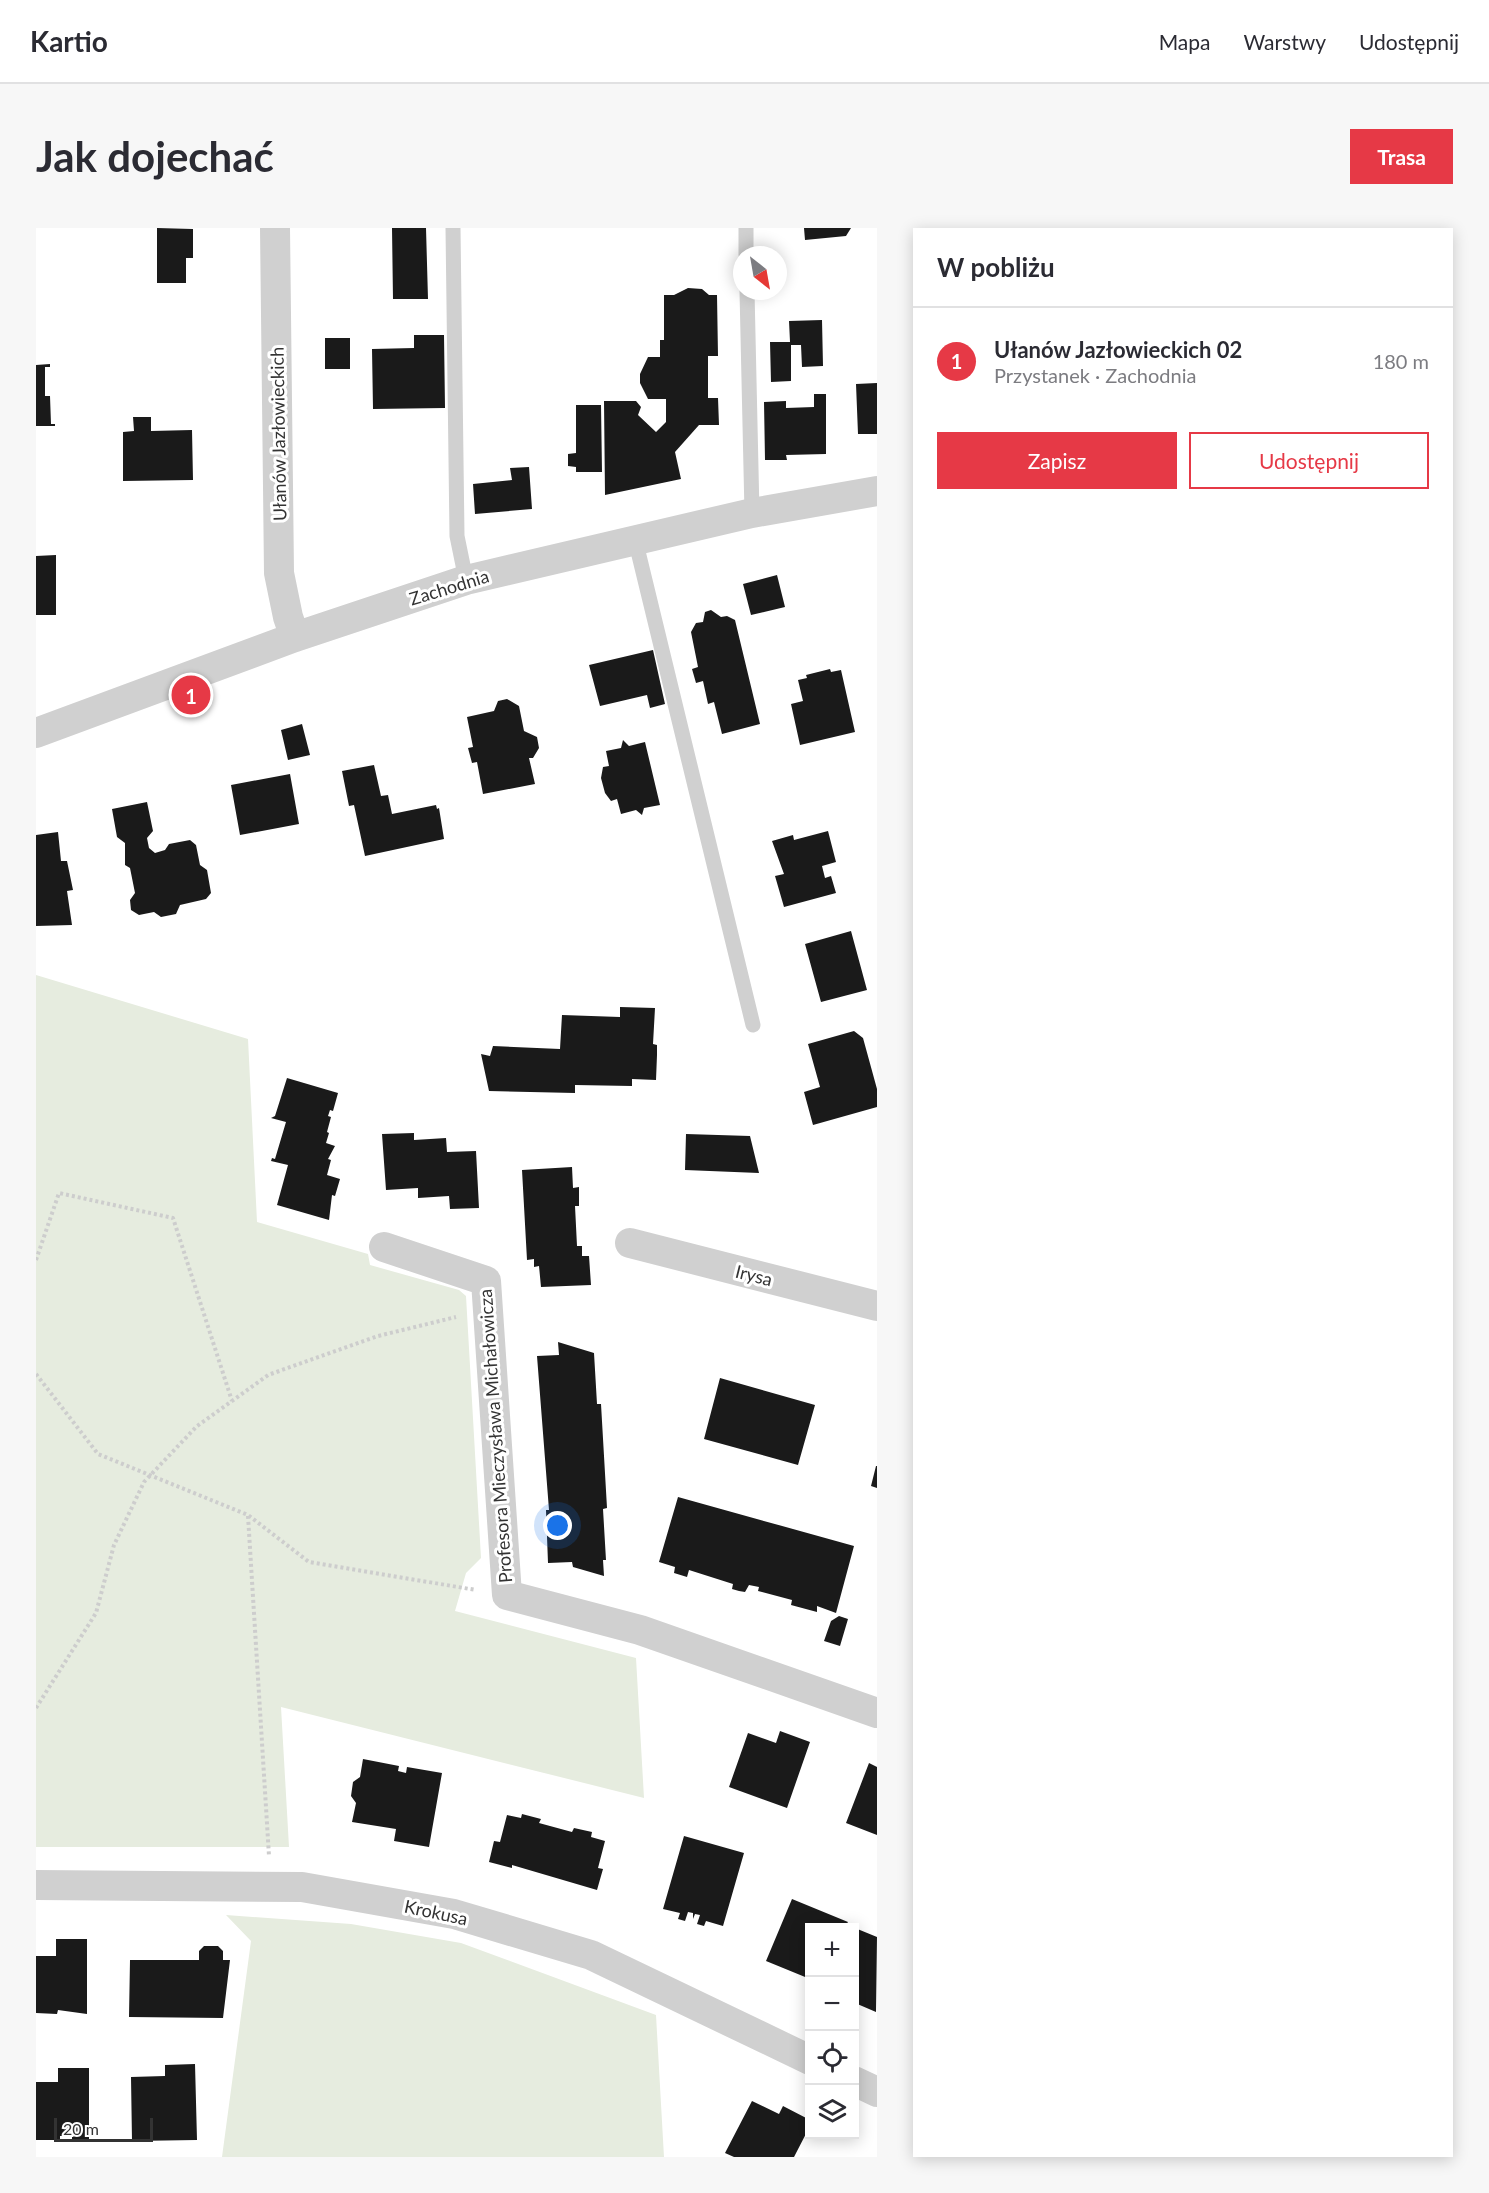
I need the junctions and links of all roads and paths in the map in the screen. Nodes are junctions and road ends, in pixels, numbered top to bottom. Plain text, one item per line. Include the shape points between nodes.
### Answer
1 (275, 228) edge
2 (453, 228) edge
3 (746, 228) edge
4 (746, 246) edge
5 (747, 300) edge
6 (877, 491) edge
7 (752, 513) junction
8 (635, 539) junction
9 (466, 580) junction
10 (295, 637) junction
11 (36, 733) edge
12 (753, 1025) dead end
13 (630, 1243) dead end
14 (384, 1247) dead end
15 (36, 1260) edge
16 (877, 1306) edge
17 (488, 1309) junction
18 (36, 1374) edge
19 (232, 1401) junction
20 (150, 1476) junction
21 (248, 1515) junction
22 (507, 1595) junction
23 (36, 1708) edge
24 (877, 1713) edge
25 (36, 1885) edge
26 (271, 1887) junction
27 (805, 2058) edge
28 (859, 2083) edge
29 (877, 2092) edge

1 - 10 street, Ułanów Jazłowieckich via 279,573
2 - 9 lane via 457,536
3 - 4 lane
5 - 7 lane
6 - 7 street, Zachodnia
7 - 8 street, Zachodnia
8 - 9 street, Zachodnia
8 - 12 lane
9 - 10 street, Zachodnia
10 - 11 street, Zachodnia
13 - 16 street, Irysa
14 - 17 street, Profesora Mieczysława Michałowicza via 486,1281
15 - 19 path via 58,1193 173,1218
17 - 19 path via 378,1336 268,1375
17 - 22 street, Profesora Mieczysława Michałowicza
18 - 20 path via 98,1454
19 - 20 path via 197,1425
20 - 21 path
20 - 23 path via 114,1545 96,1614
21 - 22 path via 309,1562
21 - 26 path
22 - 24 street, Profesora Mieczysława Michałowicza via 640,1630
25 - 26 street, Krokusa
26 - 27 street, Krokusa via 302,1887 454,1914 591,1955
28 - 29 street

